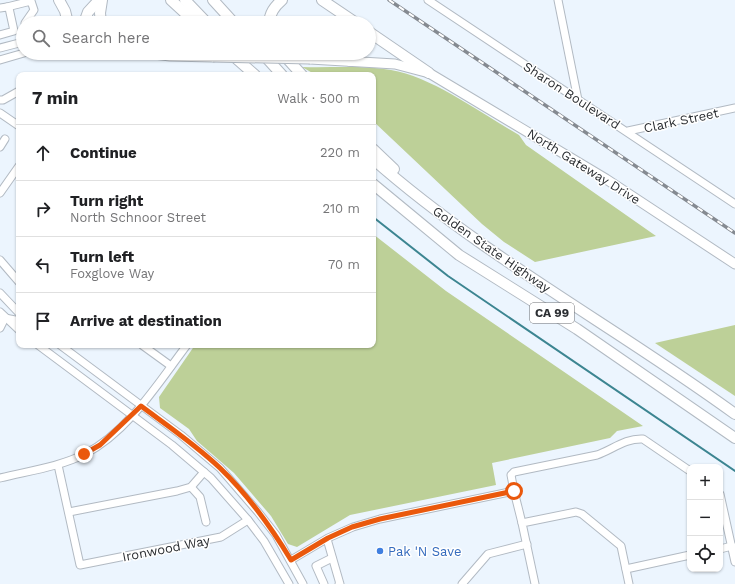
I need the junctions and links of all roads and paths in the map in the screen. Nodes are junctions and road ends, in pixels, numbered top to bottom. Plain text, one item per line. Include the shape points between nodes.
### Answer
1 (99, 0) edge
2 (102, 0) edge
3 (170, 0) edge
4 (185, 0) edge
5 (213, 0) edge
6 (282, 0) edge
7 (322, 0) edge
8 (428, 0) edge
9 (558, 0) edge
10 (60, 2) edge
11 (7, 5) edge
12 (30, 16) edge
13 (61, 16) edge
14 (66, 16) edge
15 (87, 16) edge
16 (101, 16) edge
17 (188, 16) edge
18 (200, 16) edge
19 (228, 16) edge
20 (270, 16) edge
21 (345, 16) edge
22 (14, 30) joint
23 (2, 35) edge
24 (376, 37) edge
25 (16, 44) edge
26 (4, 47) edge
27 (16, 55) edge
28 (0, 60) edge
29 (238, 60) edge
30 (241, 60) edge
31 (268, 60) edge
32 (288, 60) edge
33 (370, 60) edge
34 (252, 72) edge
35 (252, 72) edge
36 (279, 72) edge
37 (299, 72) edge
38 (429, 72) junction
39 (16, 93) edge
40 (0, 100) edge
41 (578, 100) junction
42 (735, 108) edge
43 (0, 113) edge
44 (16, 124) edge
45 (628, 131) junction
46 (5, 140) dead end
47 (0, 147) edge
48 (376, 152) edge
49 (376, 162) edge
50 (16, 170) edge
51 (376, 186) edge
52 (0, 193) edge
53 (735, 204) edge
54 (431, 206) junction
55 (0, 260) edge
56 (735, 264) edge
57 (16, 279) edge
58 (0, 293) edge
59 (16, 310) edge
60 (0, 312) edge
61 (3, 319) edge
62 (16, 321) edge
63 (0, 328) edge
64 (16, 328) edge
65 (42, 348) edge
66 (64, 348) edge
67 (146, 348) edge
68 (185, 348) edge
69 (171, 366) junction
70 (141, 406) junction
71 (735, 414) edge
72 (132, 416) junction
73 (735, 438) edge
74 (58, 465) junction
75 (687, 469) edge
76 (204, 472) junction
77 (0, 478) edge
78 (191, 487) junction
79 (514, 491) junction
80 (721, 500) edge
81 (69, 512) junction
82 (248, 520) junction
83 (206, 522) dead end
84 (522, 523) junction
85 (327, 539) junction
86 (528, 544) junction
87 (732, 546) junction
88 (723, 548) edge
89 (687, 556) edge
90 (332, 558) junction
91 (291, 560) junction
92 (735, 562) edge
93 (626, 569) junction
94 (289, 584) edge
95 (303, 584) edge
96 (324, 584) edge
97 (339, 584) edge
98 (462, 584) edge
99 (535, 584) edge
100 (629, 584) edge

1 - 15 highway
2 - 16 highway
3 - 17 highway
4 - 18 highway
5 - 19 highway
6 - 20 highway via 274,7
7 - 21 highway
8 - 41 street, Sharon Boulevard
9 - 41 street
10 - 13 highway
10 - 14 highway
11 - 12 street via 32,1 34,10
11 - 22 street
22 - 23 street
23 - 26 street
24 - 38 highway
25 - 26 street
27 - 28 street
29 - 34 highway
30 - 35 highway
31 - 36 highway
32 - 37 highway
33 - 38 main road, North Gateway Drive
38 - 56 main road, North Gateway Drive via 606,179
39 - 40 street
41 - 45 street, Sharon Boulevard
42 - 45 street, Clark Street
43 - 44 street
45 - 53 street, Sharon Boulevard
46 - 47 street
48 - 54 highway
49 - 54 highway, Golden State Highway / CA 99
50 - 52 street
51 - 73 highway, Golden State Highway / CA 99 via 459,255 577,329
54 - 71 highway, Golden State Highway / CA 99
55 - 57 street
58 - 59 street
60 - 61 street
61 - 62 street
61 - 63 street
61 - 64 street
65 - 72 street
66 - 70 street
67 - 69 street
68 - 69 street
69 - 70 street
70 - 72 street
70 - 91 street via 220,468 258,512
72 - 74 street via 100,445
72 - 76 street
74 - 77 street
74 - 81 street
75 - 79 street via 642,439 638,439 618,444 597,455 514,472 510,478
76 - 78 street
76 - 82 street
78 - 81 street
78 - 83 street via 200,497
79 - 84 street
79 - 85 street via 380,519 352,527
80 - 87 street
81 - 82 street, Ironwood Way via 80,565 221,536
82 - 94 street via 264,541
84 - 86 street
84 - 93 street via 576,512 582,514 621,546
85 - 90 street
85 - 91 street
86 - 98 street via 488,554
86 - 99 street
87 - 88 street
87 - 92 street
89 - 93 street
90 - 96 street via 316,566
90 - 97 street
91 - 95 street
93 - 100 street

